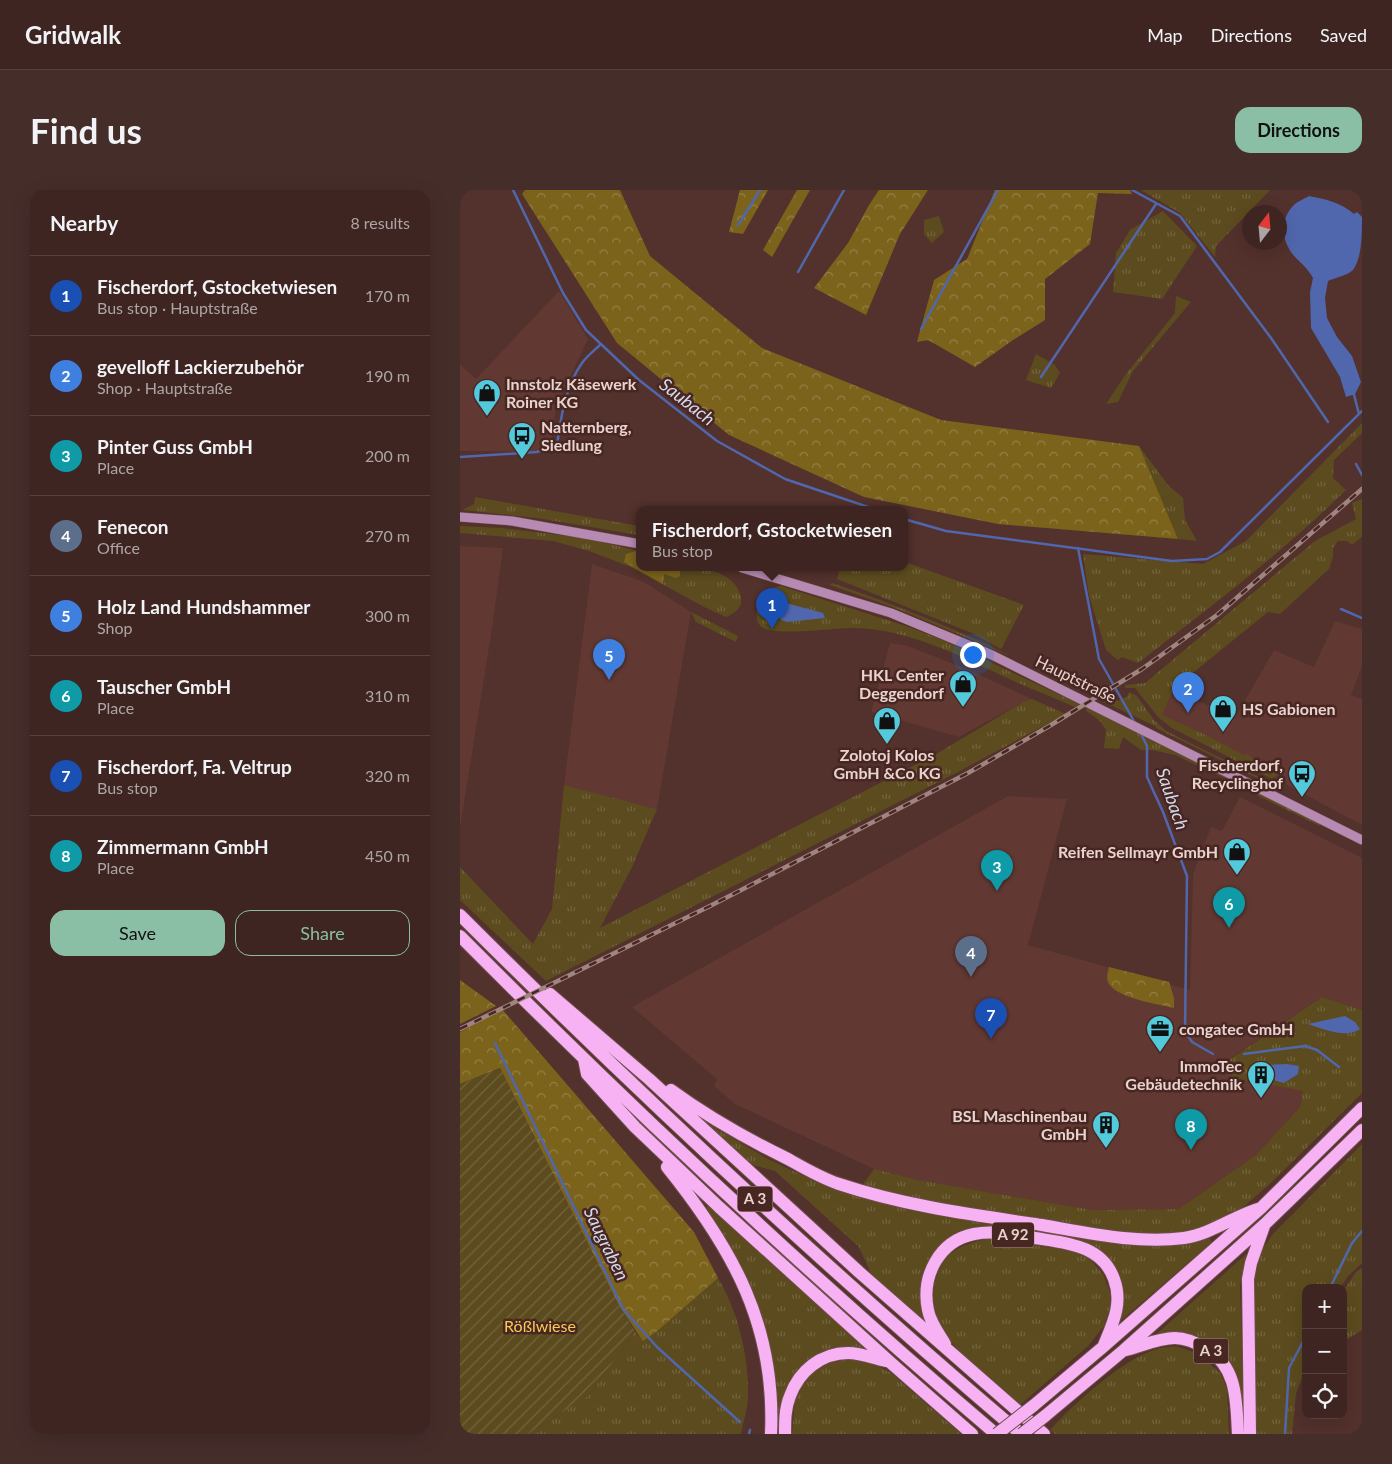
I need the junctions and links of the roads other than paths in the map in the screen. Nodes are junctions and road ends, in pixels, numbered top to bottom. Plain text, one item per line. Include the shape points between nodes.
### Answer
1 (460, 518) edge
2 (636, 543) edge
3 (754, 571) edge
4 (1362, 840) edge
5 (460, 915) edge
6 (460, 936) edge
7 (500, 954) junction
8 (584, 1059) junction
9 (649, 1079) junction
10 (1362, 1108) edge
11 (1362, 1130) edge
12 (654, 1146) junction
13 (1261, 1208) junction
14 (1265, 1224) junction
15 (1103, 1347) junction
16 (1124, 1350) junction
17 (952, 1354) junction
18 (891, 1363) junction
19 (772, 1434) edge
20 (785, 1434) edge
21 (972, 1434) edge
22 (997, 1434) edge
23 (1022, 1434) edge
24 (1044, 1434) edge
25 (1238, 1434) edge
26 (1250, 1434) edge

1 - 2 main road via 512,521
3 - 4 main road, Hauptstraße via 891,613 992,655
5 - 7 highway, A 3
6 - 8 highway, A 3
7 - 9 highway, A 3 via 515,961
7 - 23 highway, A 3 via 741,1186 941,1366
8 - 12 highway, A 3 via 587,1074
8 - 22 highway, A 3 via 729,1196
9 - 13 highway, A 3 via 768,1150 836,1183 881,1197 1128,1239 1159,1241 1188,1238 1215,1229 1247,1211
9 - 17 highway, A 3
10 - 13 highway, A 92
11 - 14 highway
12 - 18 highway, A 3
12 - 19 highway via 657,1156 702,1212 730,1257 752,1306 761,1331 771,1384
13 - 15 highway, A 92
14 - 16 highway
14 - 26 highway via 1248,1279
15 - 17 highway, A 92 via 1119,1300 1114,1278 1101,1259 1072,1244 987,1232 973,1234 947,1247 937,1258 930,1274 928,1311
15 - 22 highway, A 92, bridge
16 - 23 highway, bridge
16 - 25 highway, A 3 via 1174,1338 1188,1340 1210,1350 1231,1376 1236,1391
17 - 24 highway, A 3
18 - 20 highway, A 3 via 847,1353 824,1358 803,1371 789,1397
18 - 21 highway, A 3

